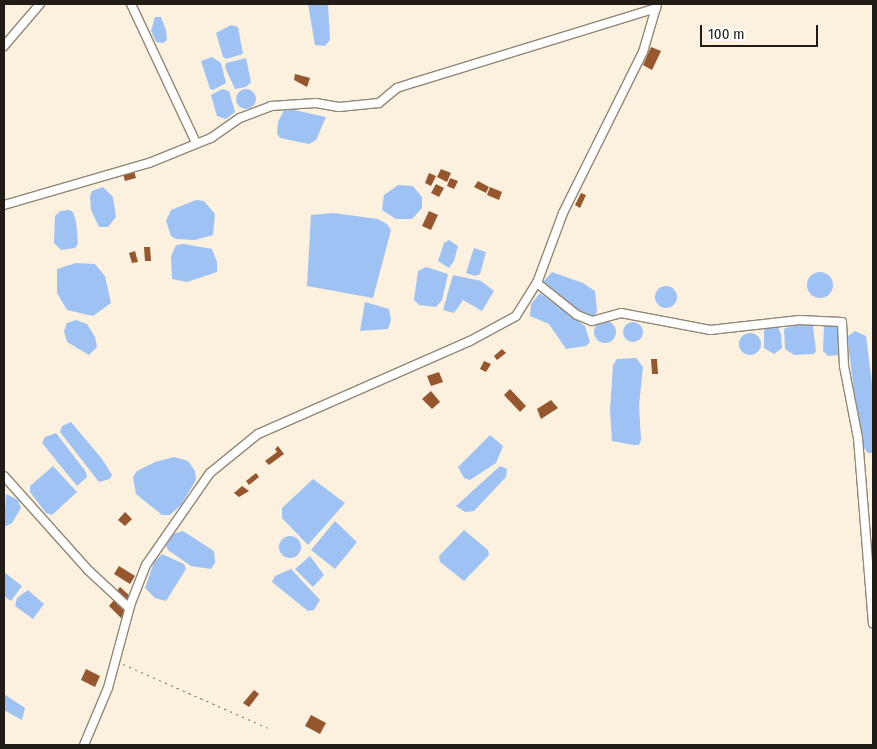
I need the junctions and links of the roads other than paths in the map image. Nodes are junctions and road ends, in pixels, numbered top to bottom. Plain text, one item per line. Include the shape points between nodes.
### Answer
1 (40, 4) edge
2 (131, 4) edge
3 (657, 6) edge
4 (4, 46) edge
5 (196, 143) junction
6 (4, 205) edge
7 (536, 284) junction
8 (4, 476) edge
9 (130, 608) junction
10 (873, 623) edge
11 (84, 745) edge

1 - 4 street
2 - 5 street
3 - 5 street via 397,88 379,103 339,107 316,103 271,106 240,118 211,138
3 - 7 street via 643,52 563,213
5 - 6 street via 106,177
7 - 9 street via 516,316 504,324 284,421 234,452 210,473 164,536 146,565
7 - 10 street via 577,315 592,320 621,313 710,330 799,320 842,322 844,366 858,438
8 - 9 street via 88,570
9 - 11 street via 108,688

